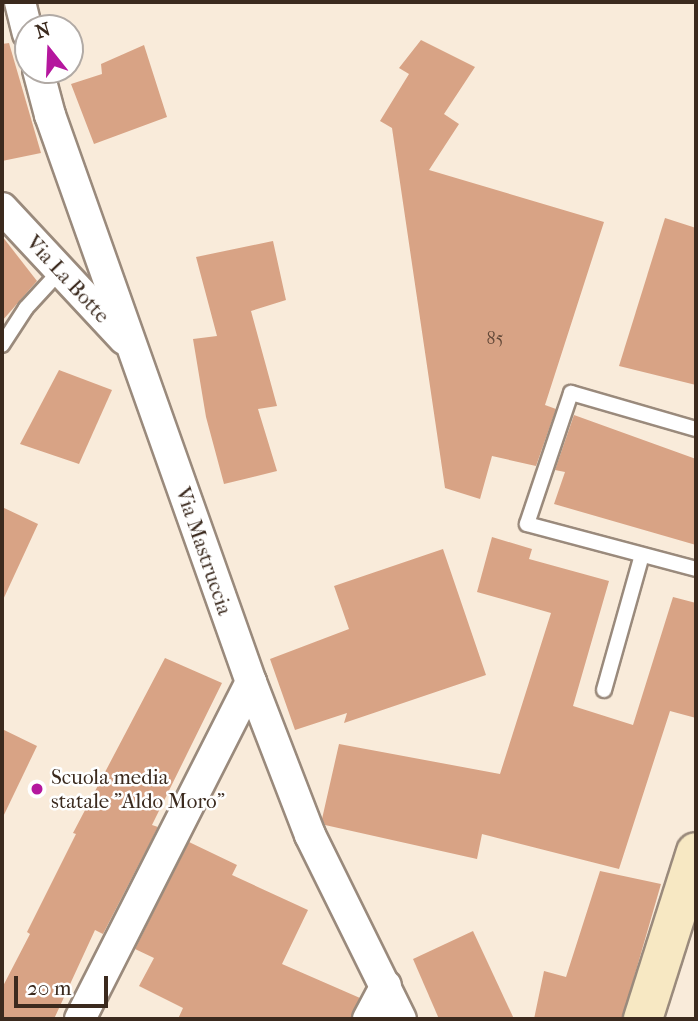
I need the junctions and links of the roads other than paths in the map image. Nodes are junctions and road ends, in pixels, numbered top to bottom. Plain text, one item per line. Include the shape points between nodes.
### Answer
1 (43, 84) edge
2 (2, 208) edge
3 (60, 271) junction
4 (2, 345) edge
5 (134, 350) junction
6 (696, 429) edge
7 (642, 555) junction
8 (696, 569) edge
9 (251, 682) junction
10 (604, 690) dead end
11 (696, 852) edge
12 (386, 985) junction
13 (80, 1019) edge
14 (368, 1019) edge
15 (401, 1019) edge
16 (643, 1019) edge

1 - 5 street, Via Mastruccia
2 - 3 street, Via La Botte
3 - 4 lane via 26,308
3 - 5 street, Via La Botte
5 - 9 street, Via Mastruccia
6 - 7 lane via 571,393 527,524
7 - 8 lane
7 - 10 lane
9 - 12 street, Via Mastruccia via 310,835
9 - 13 street
11 - 16 street
12 - 14 street
12 - 15 street, Via Mastruccia

